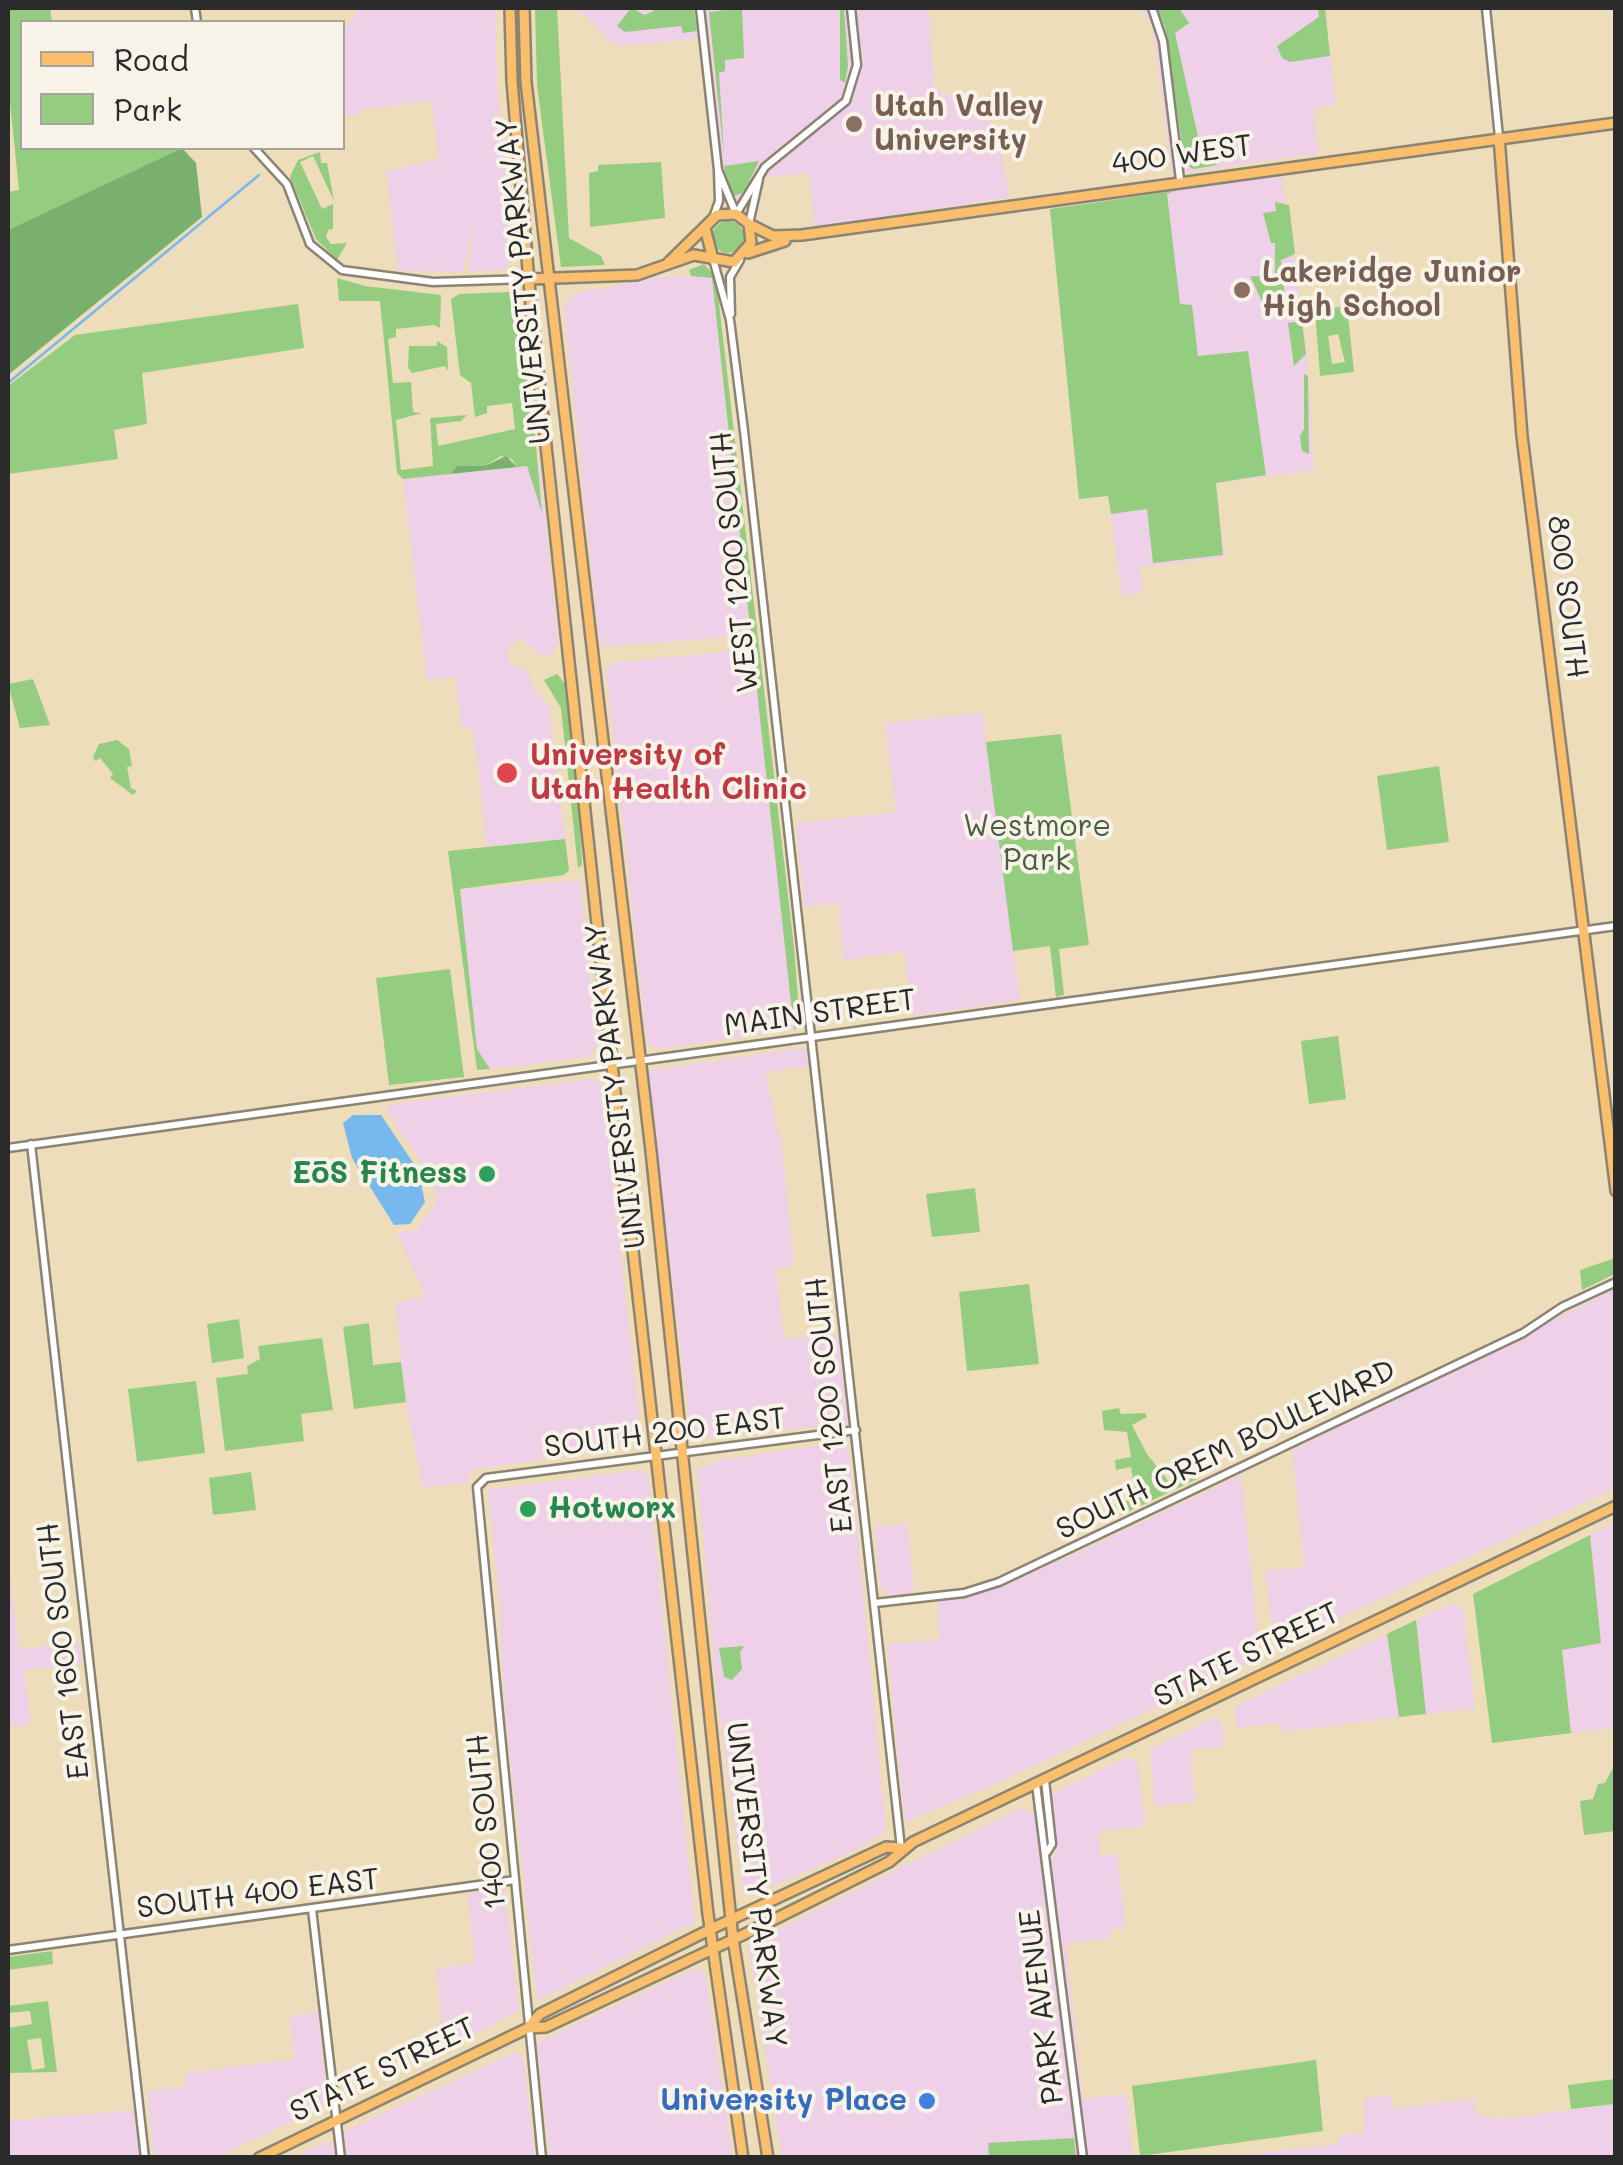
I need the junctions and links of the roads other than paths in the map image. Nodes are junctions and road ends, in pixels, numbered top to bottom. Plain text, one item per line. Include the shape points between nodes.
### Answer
1 (510, 8) edge
2 (524, 8) edge
3 (700, 8) edge
4 (851, 8) edge
5 (1152, 8) edge
6 (1486, 8) edge
7 (1616, 122) edge
8 (1498, 138) junction
9 (256, 150) edge
10 (718, 170) junction
11 (761, 173) junction
12 (1180, 180) junction
13 (736, 214) junction
14 (714, 217) junction
15 (749, 224) junction
16 (706, 226) junction
17 (802, 235) junction
18 (743, 256) junction
19 (713, 258) junction
20 (667, 264) junction
21 (551, 278) junction
22 (529, 279) junction
23 (730, 320) junction
24 (1616, 926) edge
25 (1583, 930) junction
26 (812, 1037) junction
27 (639, 1061) junction
28 (612, 1064) junction
29 (31, 1144) junction
30 (8, 1148) edge
31 (1616, 1191) edge
32 (1616, 1282) edge
33 (856, 1430) junction
34 (682, 1454) junction
35 (657, 1455) junction
36 (480, 1482) joint
37 (1616, 1506) edge
38 (875, 1604) junction
39 (1041, 1782) junction
40 (901, 1848) junction
41 (515, 1880) junction
42 (312, 1909) junction
43 (731, 1920) junction
44 (710, 1929) junction
45 (120, 1934) junction
46 (733, 1939) junction
47 (713, 1948) junction
48 (8, 1950) edge
49 (528, 2028) junction
50 (338, 2120) junction
51 (145, 2155) edge
52 (259, 2158) edge
53 (340, 2158) edge
54 (542, 2158) edge
55 (743, 2158) edge
56 (768, 2158) edge
57 (1083, 2158) edge

1 - 22 main road, UNIVERSITY PARKWAY
2 - 21 main road, UNIVERSITY PARKWAY via 526,82
3 - 10 street
4 - 11 street via 858,65 850,94
5 - 12 street via 1163,41
6 - 8 street, 800 SOUTH
7 - 8 main road, 400 WEST
8 - 12 main road, 400 WEST
8 - 25 main road, 800 SOUTH via 1522,436
9 - 22 street via 287,184 306,236 329,262 359,276
10 - 13 street
10 - 14 street
11 - 13 street
11 - 15 street
12 - 17 main road, 400 WEST
13 - 14 main road
13 - 15 main road
14 - 16 main road
15 - 17 main road via 773,236
15 - 18 main road via 752,239
16 - 19 main road
16 - 20 main road
17 - 18 main road
18 - 19 main road via 731,262
18 - 23 street, WEST 1200 SOUTH via 730,277
19 - 20 main road via 694,255
19 - 23 street, WEST 1200 SOUTH
20 - 21 main road via 637,275
21 - 22 main road
21 - 27 main road, UNIVERSITY PARKWAY
22 - 28 main road, UNIVERSITY PARKWAY
23 - 26 street, WEST 1200 SOUTH
24 - 25 street, MAIN STREET
25 - 26 street, MAIN STREET
25 - 31 main road, 800 SOUTH
26 - 27 street, MAIN STREET
26 - 33 street, EAST 1200 SOUTH
27 - 28 street, MAIN STREET
27 - 34 main road, UNIVERSITY PARKWAY
28 - 29 street, MAIN STREET
28 - 35 main road, UNIVERSITY PARKWAY
29 - 30 street, MAIN STREET
29 - 45 street, EAST 1600 SOUTH
32 - 38 street, SOUTH OREM BOULEVARD via 1523,1333 1008,1578 964,1593
33 - 34 street, SOUTH 200 EAST
33 - 38 street, EAST 1200 SOUTH
34 - 35 street, SOUTH 200 EAST
34 - 43 main road, UNIVERSITY PARKWAY
35 - 36 street, SOUTH 200 EAST
35 - 44 main road, UNIVERSITY PARKWAY
36 - 41 street, 1400 SOUTH
37 - 39 main road, STATE STREET
38 - 40 street, EAST 1200 SOUTH
39 - 40 main road, STATE STREET
39 - 57 street, PARK AVENUE
40 - 43 main road, STATE STREET via 886,1847
40 - 46 main road, STATE STREET via 889,1862
41 - 42 street, SOUTH 400 EAST
41 - 49 street, 1400 SOUTH
42 - 45 street, SOUTH 400 EAST
42 - 50 street
43 - 44 main road, STATE STREET
43 - 46 main road, UNIVERSITY PARKWAY
44 - 47 main road, UNIVERSITY PARKWAY
44 - 49 main road, STATE STREET via 540,2014
45 - 48 street, SOUTH 400 EAST
45 - 51 street, EAST 1600 SOUTH
46 - 47 main road, STATE STREET
46 - 56 main road, UNIVERSITY PARKWAY
47 - 49 main road, STATE STREET via 546,2028
47 - 55 main road, UNIVERSITY PARKWAY
49 - 50 main road, STATE STREET
49 - 54 street, 1400 SOUTH
50 - 52 main road, STATE STREET
50 - 53 street

